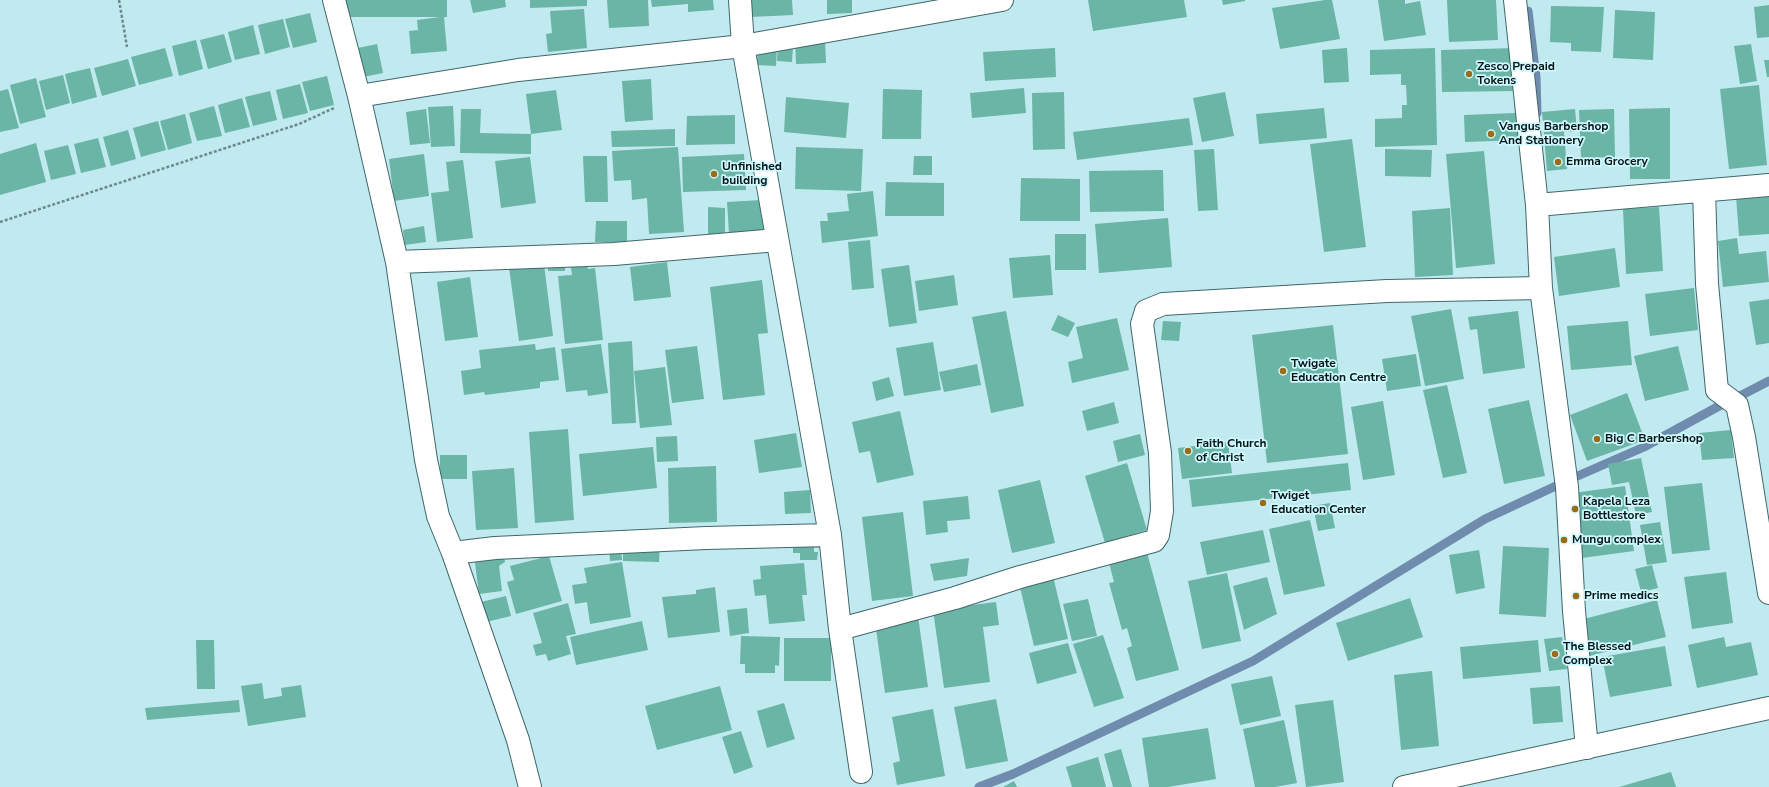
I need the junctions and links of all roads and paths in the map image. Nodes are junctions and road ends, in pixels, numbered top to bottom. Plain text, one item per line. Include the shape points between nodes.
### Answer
1 (119, 0) edge
2 (334, 0) edge
3 (740, 0) edge
4 (1002, 0) edge
5 (1521, 1) edge
6 (743, 46) junction
7 (127, 48) dead end
8 (359, 96) junction
9 (1769, 185) edge
10 (1704, 191) junction
11 (1537, 205) junction
12 (0, 222) edge
13 (777, 240) junction
14 (397, 262) junction
15 (1541, 288) junction
16 (830, 535) junction
17 (453, 553) junction
18 (1769, 593) edge
19 (840, 629) junction
20 (1769, 708) edge
21 (1588, 748) junction
22 (861, 772) dead end
23 (1473, 780) edge
24 (530, 787) edge
25 (1404, 787) edge

1 - 7 path
2 - 8 street
3 - 6 street
4 - 6 street
5 - 11 street
6 - 8 street via 518,70
6 - 13 street
8 - 12 path via 299,124
8 - 14 street
9 - 10 street
10 - 11 street
10 - 18 street via 1707,284 1717,390 1737,405
11 - 15 street
13 - 14 street via 614,254
13 - 16 street
14 - 17 street via 426,460 438,516
15 - 19 street via 1387,291 1163,304 1146,311 1142,324 1160,453 1162,511 1158,535 1154,541
15 - 21 street via 1567,487 1574,611
16 - 17 street via 495,548
16 - 19 street
17 - 24 street via 518,740
19 - 22 street
20 - 21 street
21 - 23 street
23 - 25 street

